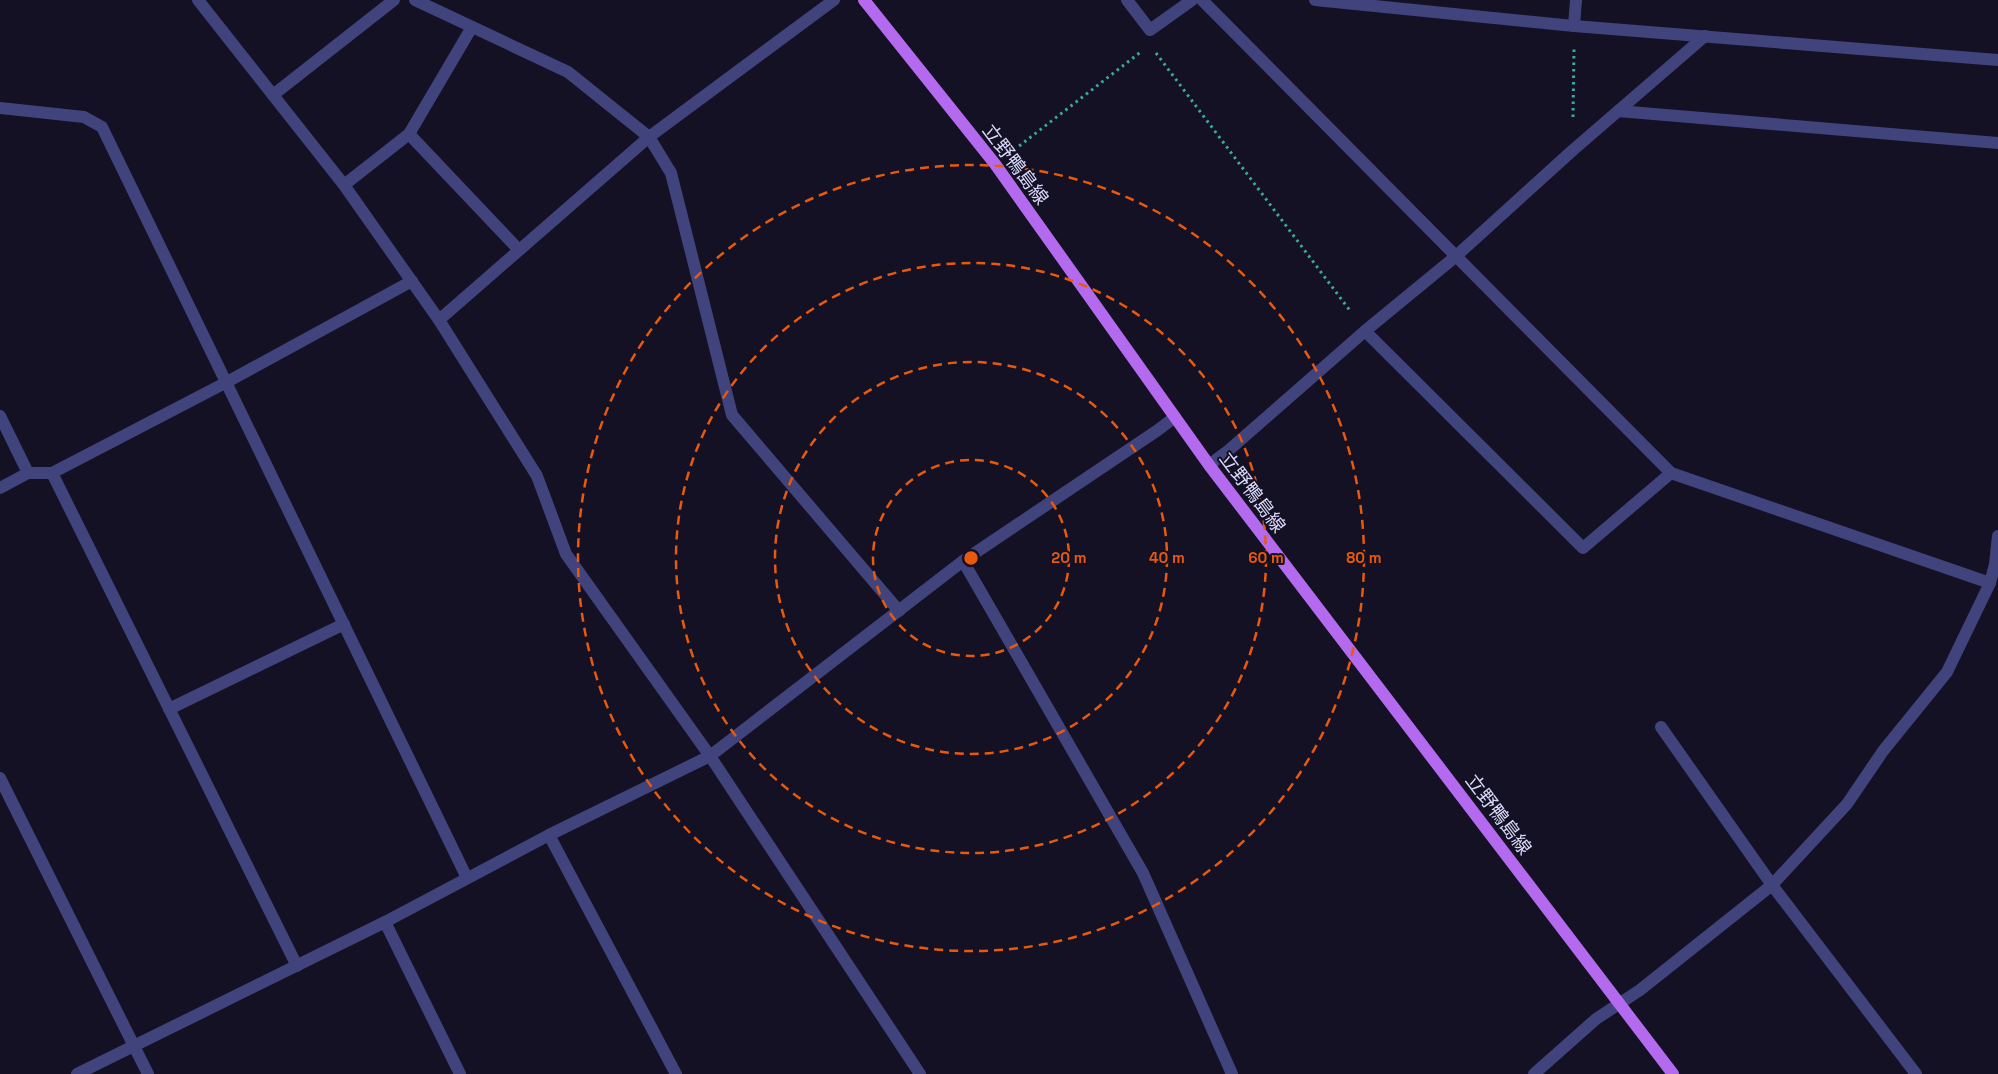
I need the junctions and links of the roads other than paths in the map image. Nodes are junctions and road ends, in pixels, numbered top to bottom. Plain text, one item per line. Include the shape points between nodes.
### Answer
1 (198, 0) edge
2 (394, 0) edge
3 (415, 0) edge
4 (834, 0) edge
5 (864, 0) edge
6 (1127, 0) edge
7 (1192, 0) edge
8 (1202, 0) edge
9 (1315, 0) edge
10 (1576, 0) edge
11 (1574, 26) junction
12 (472, 27) junction
13 (1705, 36) junction
14 (1998, 60) edge
15 (273, 95) junction
16 (0, 108) edge
17 (1618, 111) junction
18 (409, 134) junction
19 (649, 137) junction
20 (1998, 143) edge
21 (344, 186) junction
22 (519, 250) junction
23 (1455, 256) junction
24 (412, 281) junction
25 (439, 320) junction
26 (1365, 331) junction
27 (227, 382) junction
28 (0, 416) edge
29 (1175, 417) junction
30 (1209, 465) junction
31 (28, 473) junction
32 (52, 473) junction
33 (1671, 473) junction
34 (0, 488) edge
35 (1998, 536) edge
36 (963, 561) junction
37 (1996, 564) edge
38 (1990, 583) junction
39 (899, 610) junction
40 (344, 624) junction
41 (169, 709) junction
42 (1661, 728) dead end
43 (710, 756) junction
44 (0, 778) edge
45 (549, 835) junction
46 (467, 878) junction
47 (1772, 885) junction
48 (385, 922) junction
49 (297, 966) junction
50 (1620, 1004) junction
51 (133, 1046) junction
52 (77, 1074) edge
53 (148, 1074) edge
54 (460, 1074) edge
55 (676, 1074) edge
56 (920, 1074) edge
57 (1232, 1074) edge
58 (1534, 1074) edge
59 (1673, 1074) edge
60 (1916, 1074) edge

1 - 15 street
2 - 15 street
3 - 12 street
4 - 19 street
5 - 29 main road, 立野鴨島線 via 995,164
6 - 7 street via 1150,30
8 - 23 street
9 - 11 street
10 - 11 street
11 - 13 street
12 - 18 street
12 - 19 street via 568,72
13 - 14 street
13 - 17 street
15 - 21 street
16 - 27 street via 84,117 102,127
17 - 20 street
17 - 23 street
18 - 21 street
18 - 22 street
19 - 22 street
19 - 39 street via 672,174 732,415
21 - 24 street
22 - 25 street
23 - 26 street
23 - 33 street
24 - 25 street
24 - 27 street
25 - 43 street via 537,476 566,554
26 - 30 street
26 - 33 street via 1583,548
27 - 32 street
27 - 40 street
28 - 31 street
29 - 30 main road, 立野鴨島線
29 - 36 street
30 - 50 main road, 立野鴨島線
31 - 32 street
31 - 34 street
32 - 41 street
33 - 38 street
35 - 37 street
36 - 39 street
36 - 57 street via 1143,873
37 - 38 street
38 - 47 street via 1947,672 1883,751 1847,804
39 - 43 street
40 - 41 street
40 - 46 street
41 - 49 street
42 - 47 street
43 - 45 street
43 - 56 street
44 - 51 street
45 - 46 street
45 - 55 street
46 - 48 street
47 - 50 street
47 - 60 street
48 - 49 street
48 - 54 street
49 - 51 street
50 - 58 street via 1596,1019
50 - 59 main road, 立野鴨島線
51 - 52 street
51 - 53 street

